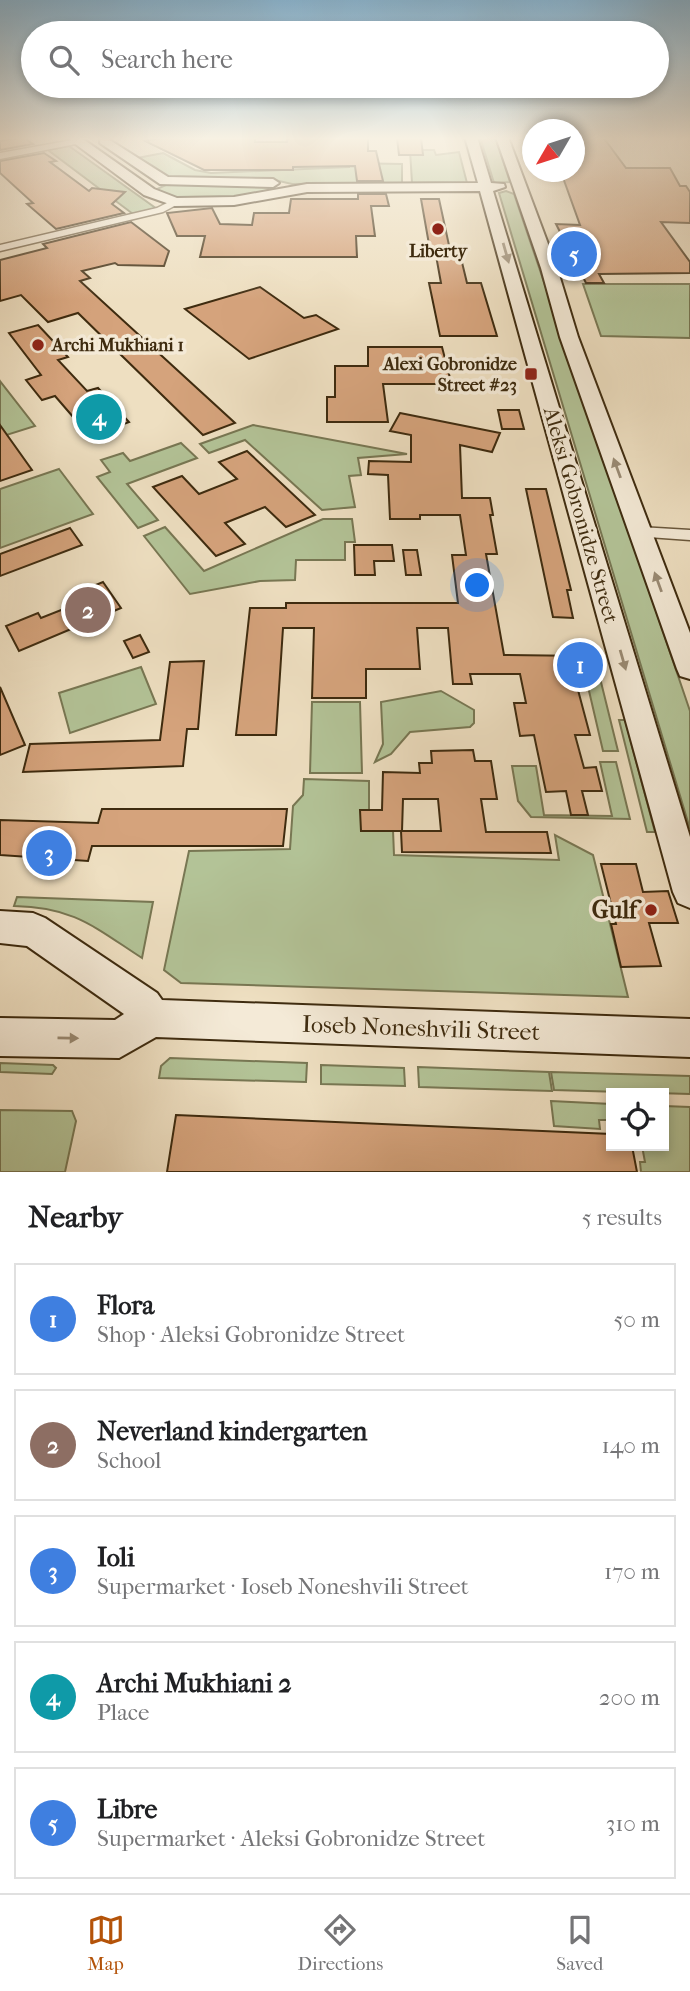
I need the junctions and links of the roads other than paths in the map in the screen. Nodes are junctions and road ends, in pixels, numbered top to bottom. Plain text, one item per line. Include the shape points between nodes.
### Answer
1 (149, 192) edge
2 (255, 192) edge
3 (488, 192) edge
4 (523, 192) edge
5 (175, 202) junction
6 (0, 248) edge
7 (640, 532) junction
8 (690, 535) edge
9 (690, 669) edge
10 (690, 892) edge
11 (0, 927) edge
12 (152, 1018) junction
13 (0, 1037) edge
14 (690, 1038) edge

1 - 5 main road
2 - 5 main road via 234,201
3 -> 10 main road, Aleksi Gobronidze Street
7 -> 4 main road, Aleksi Gobronidze Street via 569,337
5 - 6 street via 160,210
7 - 8 street
9 -> 7 main road, Aleksi Gobronidze Street
11 - 12 main road via 33,930 144,1006
13 -> 12 main road via 119,1039
12 - 14 main road, Ioseb Noneshvili Street

